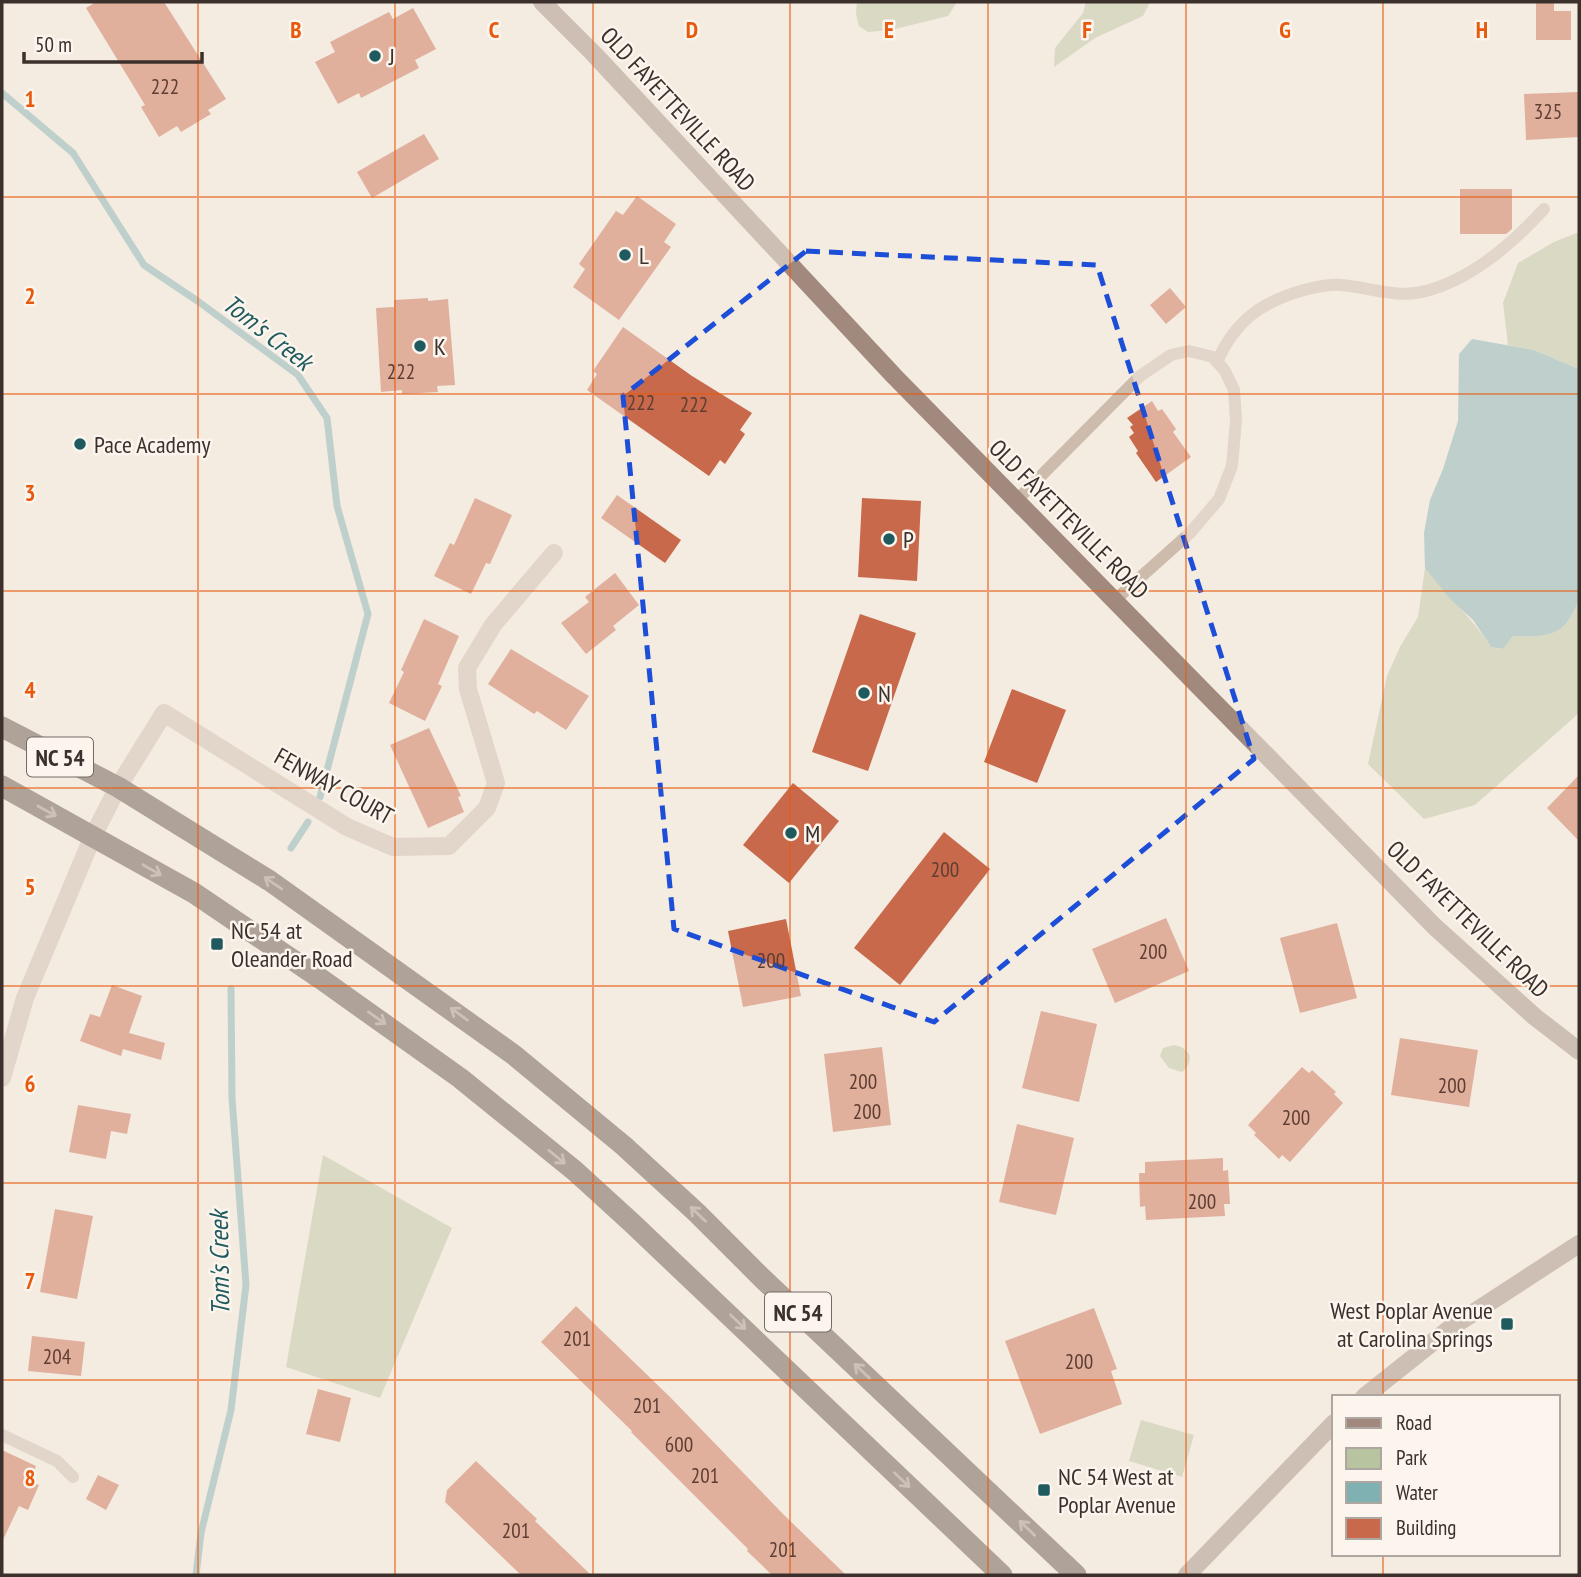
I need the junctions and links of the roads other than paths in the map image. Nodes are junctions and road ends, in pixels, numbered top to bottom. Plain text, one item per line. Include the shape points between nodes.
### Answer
1 (542, 2) edge
2 (1544, 209) dead end
3 (1217, 362) junction
4 (1017, 500) junction
5 (554, 553) dead end
6 (1115, 600) junction
7 (2, 727) edge
8 (2, 786) edge
9 (118, 787) junction
10 (93, 836) junction
11 (1579, 1051) edge
12 (2, 1078) edge
13 (1579, 1244) edge
14 (1367, 1395) edge
15 (1332, 1425) edge
16 (2, 1434) edge
17 (72, 1477) dead end
18 (1002, 1575) edge
19 (1076, 1575) edge
20 (1187, 1575) edge

1 - 4 street, OLD FAYETTEVILLE ROAD
2 - 3 lane via 1482,264 1424,292 1405,294 1339,285 1282,297 1240,323
3 - 4 lane via 1189,351 1171,355 1140,376
3 - 6 lane via 1234,390 1236,420 1232,466 1219,499 1191,533
4 - 6 street, OLD FAYETTEVILLE ROAD
5 - 9 street, FENWAY COURT via 493,625 467,668 468,689 496,783 487,808 449,846 393,847 347,827 163,713
6 - 11 street, OLD FAYETTEVILLE ROAD via 1435,927
7 - 9 highway, NC 54
8 -> 10 highway, NC 54
9 - 10 street
19 -> 9 highway, NC 54 via 697,1213 514,1055 270,881
10 - 12 street via 25,998
10 -> 18 highway, NC 54 via 194,893 321,979 519,1125 689,1275
13 - 14 street via 1453,1326
15 - 20 street
16 - 17 lane via 57,1461

